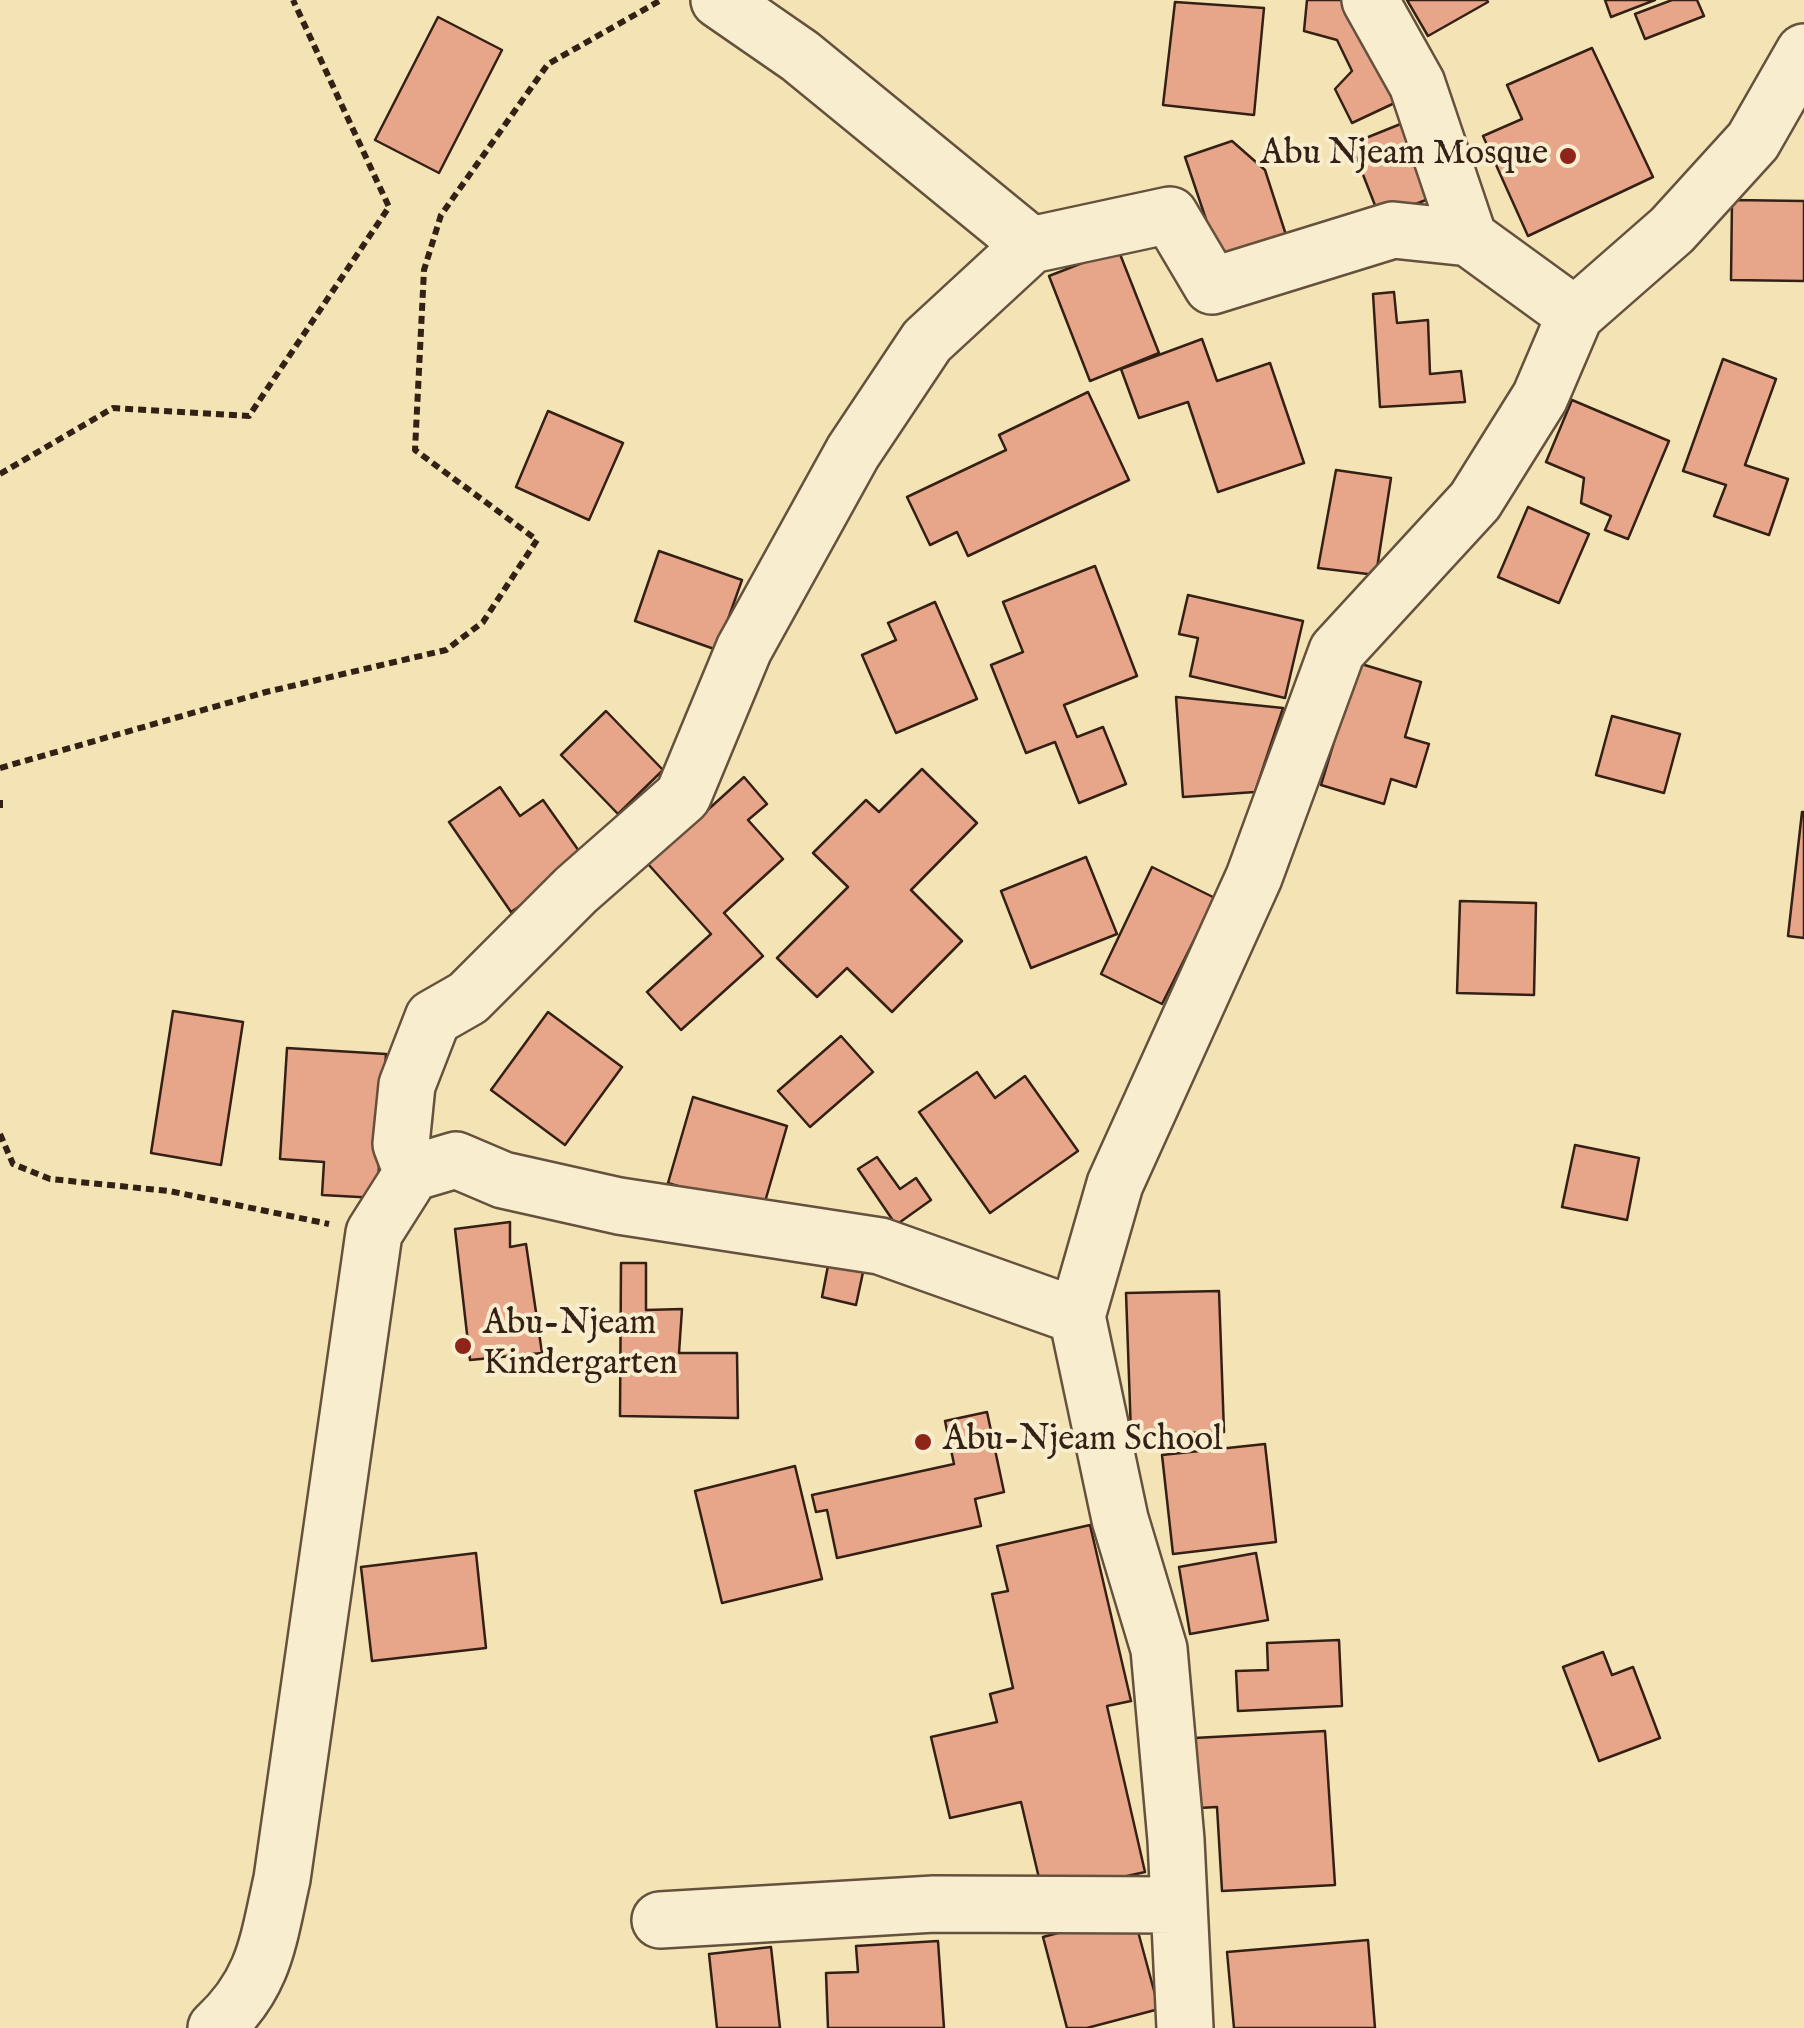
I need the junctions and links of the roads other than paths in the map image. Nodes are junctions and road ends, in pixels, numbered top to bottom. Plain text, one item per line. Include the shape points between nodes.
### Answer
1 (719, 0) edge
2 (1370, 0) edge
3 (1804, 52) edge
4 (1469, 238) junction
5 (1031, 245) junction
6 (1575, 315) junction
7 (412, 1173) junction
8 (1078, 1316) junction
9 (1179, 1904) junction
10 (660, 1920) dead end
11 (216, 2028) edge
12 (1185, 2028) edge

1 - 5 street via 800,56
2 - 4 street via 1418,84
3 - 6 street via 1753,141 1672,230
4 - 5 street via 1392,230 1212,286 1170,215
4 - 6 street
5 - 7 street via 927,341 852,452 744,649 684,796 576,890 468,998 434,1018 406,1085 401,1144
6 - 8 street via 1540,398 1475,501 1337,651 1254,877 1114,1184
7 - 8 street via 456,1160 503,1180 618,1206 880,1246
7 - 11 street via 374,1233 282,1879 252,1990
8 - 9 street via 1120,1519 1159,1649
9 - 10 street via 934,1904
9 - 12 street

